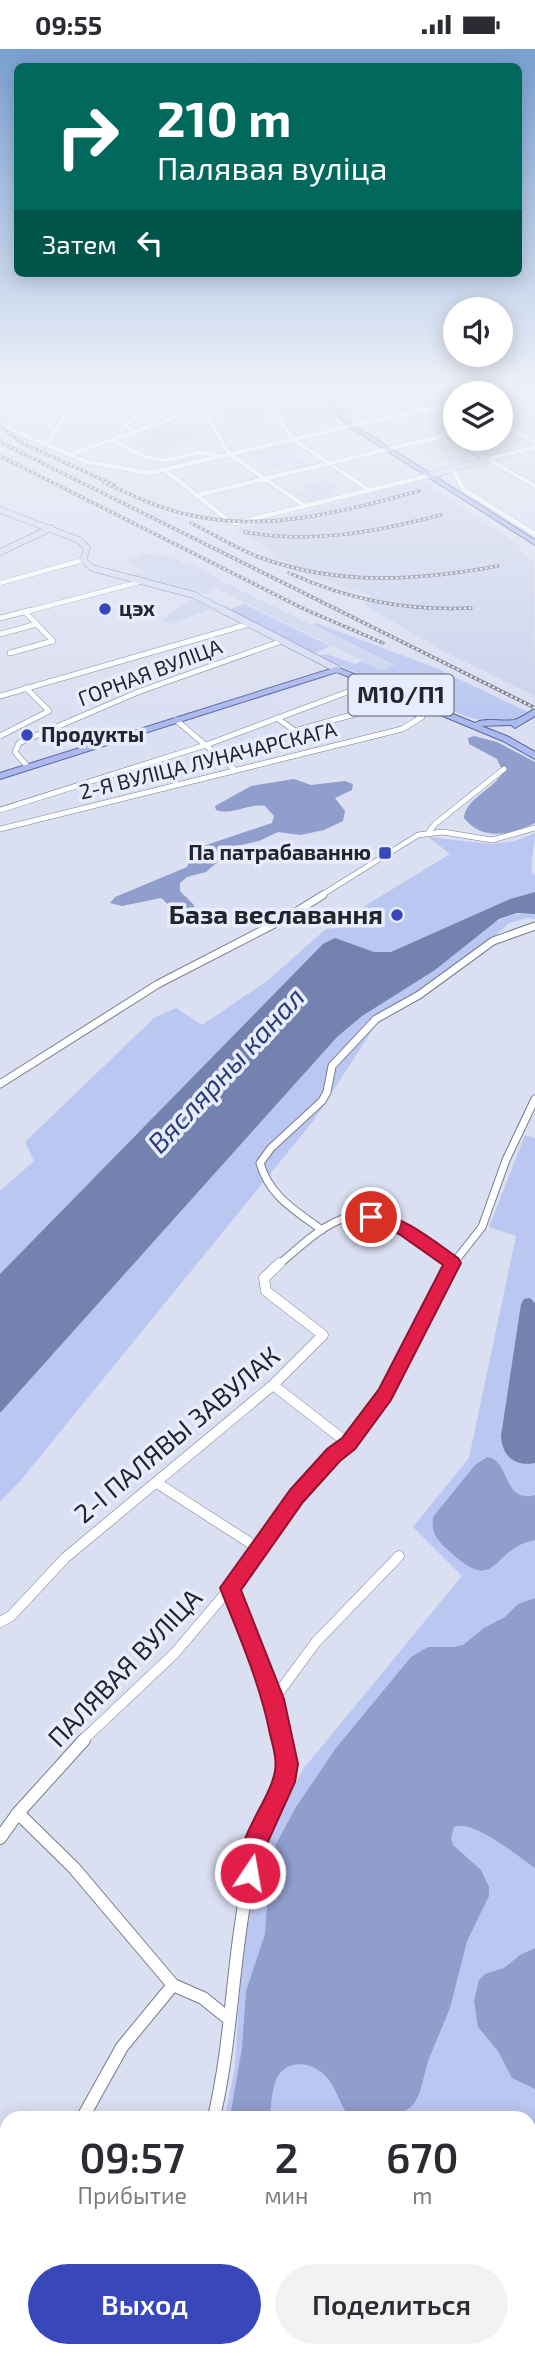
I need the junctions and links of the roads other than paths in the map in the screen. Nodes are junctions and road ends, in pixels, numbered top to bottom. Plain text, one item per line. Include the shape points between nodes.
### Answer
1 (202, 499) edge
2 (294, 499) edge
3 (334, 499) edge
4 (467, 499) edge
5 (479, 499) edge
6 (305, 506) junction
7 (0, 510) edge
8 (51, 528) junction
9 (535, 534) edge
10 (535, 544) edge
11 (0, 552) edge
12 (83, 559) junction
13 (139, 582) junction
14 (0, 583) edge
15 (25, 612) junction
16 (0, 618) edge
17 (37, 624) junction
18 (249, 624) junction
19 (0, 634) edge
20 (282, 641) junction
21 (10, 653) dead end
22 (323, 668) junction
23 (26, 688) junction
24 (0, 696) edge
25 (393, 703) junction
26 (533, 713) edge
27 (277, 718) junction
28 (176, 720) junction
29 (521, 721) junction
30 (464, 722) junction
31 (9, 733) junction
32 (497, 735) junction
33 (0, 736) edge
34 (19, 743) junction
35 (206, 745) junction
36 (535, 756) edge
37 (28, 767) junction
38 (504, 769) dead end
39 (235, 770) junction
40 (0, 776) edge
41 (0, 810) edge
42 (535, 828) edge
43 (0, 829) edge
44 (429, 832) junction
45 (535, 926) edge
46 (0, 1084) edge
47 (535, 1098) edge
48 (322, 1230) junction
49 (453, 1263) junction
50 (273, 1385) junction
51 (349, 1444) junction
52 (157, 1483) junction
53 (258, 1548) junction
54 (399, 1556) dead end
55 (230, 1588) junction
56 (0, 1622) edge
57 (274, 1699) junction
58 (18, 1813) junction
59 (0, 1838) edge
60 (173, 1985) junction
61 (229, 2019) junction
62 (86, 2111) edge
63 (215, 2111) edge

1 - 6 street via 236,523
2 - 6 street
3 - 6 street
4 - 10 main road
5 - 9 street
7 - 8 street
8 - 11 street
8 - 12 street via 85,545
12 - 13 street via 101,572
12 - 14 street
13 - 15 street
13 - 18 street via 194,595
15 - 16 street
15 - 17 street
17 - 19 street
17 - 21 street via 53,641
18 - 20 street
18 - 23 street
20 - 22 street
20 - 34 street, ГОРНАЯ ВУЛІЦА via 138,692
22 - 28 main road, М10/П1
22 - 30 main road, М10/П1 via 337,669
23 - 24 street
23 - 31 street via 49,711
25 - 27 street via 295,731
25 - 27 street via 361,687
25 - 39 street, 2-Я ВУЛІЦА ЛУНАЧАРСКАГА via 422,717 402,729
26 - 29 main road
27 - 35 street
28 - 35 street
28 - 37 main road, М10/П1
29 - 30 main road, М10/П1
29 - 32 main road
30 - 32 main road, М10/П1
31 - 33 street
31 - 34 street
32 - 36 main road, М10/П1
34 - 37 street via 15,752
35 - 39 street
35 - 41 street
37 - 40 main road, М10/П1
38 - 44 street
39 - 43 street, 2-Я ВУЛІЦА ЛУНАЧАРСКАГА
42 - 44 street via 491,840
44 - 46 street via 286,918 158,984
45 - 48 street via 493,941 419,995 376,1019 332,1066 322,1101 271,1147 260,1163 266,1181 285,1203
47 - 49 street, ПАЛЯВАЯ ВУЛІЦА via 482,1227
48 - 49 street via 346,1218 385,1220
48 - 50 street, 2-І ПАЛЯВЫ ЗАВУЛАК via 269,1272 264,1283 266,1291 323,1335
49 - 51 street, ПАЛЯВАЯ ВУЛІЦА via 385,1395
50 - 51 street
50 - 52 street, 2-І ПАЛЯВЫ ЗАВУЛАК
51 - 53 street, ПАЛЯВАЯ ВУЛІЦА via 297,1496
52 - 53 street
52 - 56 street, 2-І ПАЛЯВЫ ЗАВУЛАК via 65,1558
53 - 55 street, ПАЛЯВАЯ ВУЛІЦА
54 - 57 street via 316,1642
55 - 57 street
55 - 58 street, ПАЛЯВАЯ ВУЛІЦА via 175,1653 96,1726
57 - 61 street via 287,1764 284,1782 254,1847 235,1953
58 - 59 street, ПАЛЯВАЯ ВУЛІЦА
58 - 60 street via 74,1868
60 - 61 street via 203,1998
60 - 62 street via 118,2053
61 - 63 street

